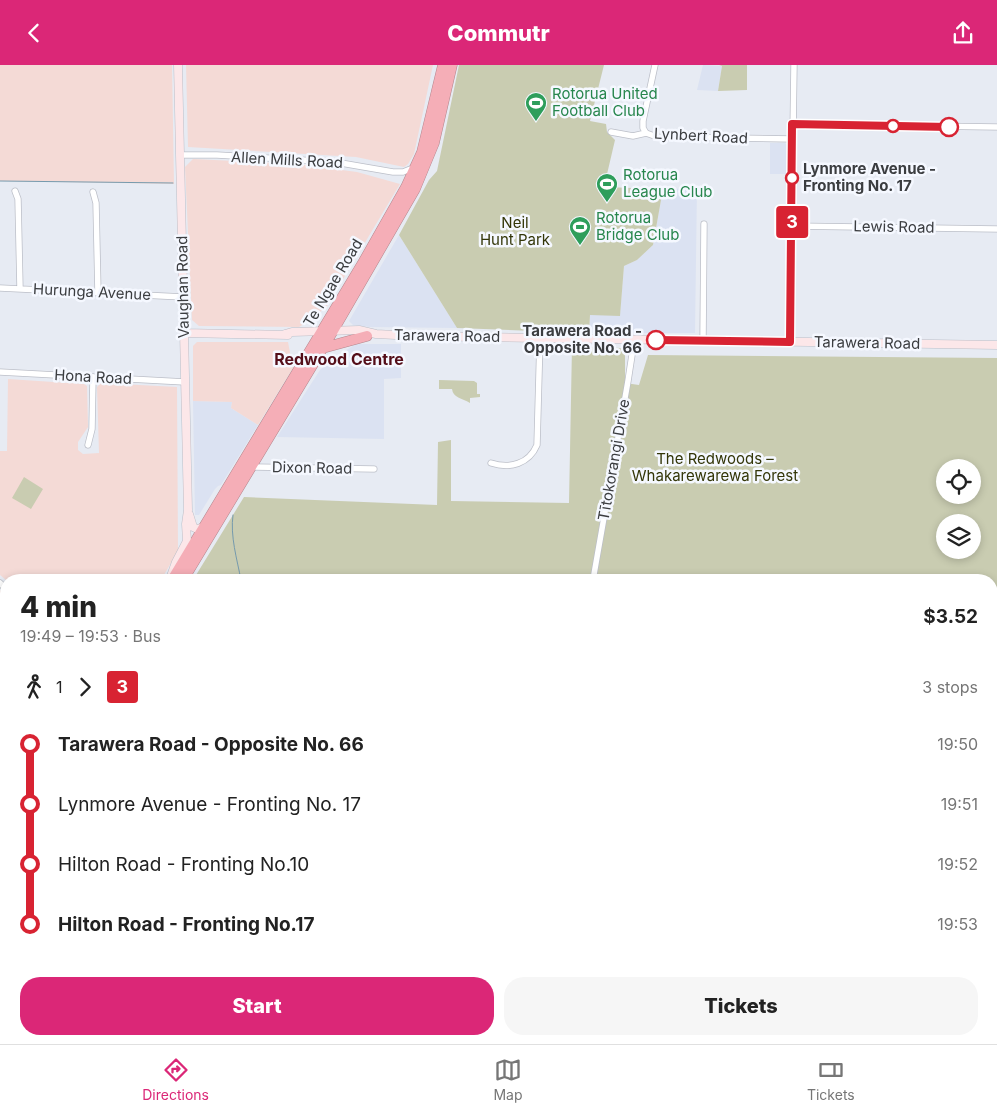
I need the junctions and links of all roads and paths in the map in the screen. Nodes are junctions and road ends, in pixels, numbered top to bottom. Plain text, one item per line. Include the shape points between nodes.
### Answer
1 (178, 65) edge
2 (443, 65) edge
3 (452, 65) edge
4 (655, 65) edge
5 (794, 65) edge
6 (792, 124) junction
7 (997, 127) edge
8 (611, 132) dead end
9 (646, 133) junction
10 (792, 139) junction
11 (180, 155) junction
12 (418, 163) junction
13 (393, 172) junction
14 (410, 183) junction
15 (15, 191) dead end
16 (94, 192) dead end
17 (704, 224) dead end
18 (792, 226) junction
19 (997, 229) edge
20 (0, 288) edge
21 (20, 288) junction
22 (98, 293) junction
23 (184, 297) junction
24 (184, 333) junction
25 (326, 333) junction
26 (372, 335) junction
27 (540, 338) junction
28 (632, 340) junction
29 (702, 341) junction
30 (790, 342) junction
31 (997, 345) edge
32 (323, 348) junction
33 (0, 372) edge
34 (93, 377) junction
35 (185, 382) junction
36 (88, 445) dead end
37 (491, 463) dead end
38 (251, 467) junction
39 (374, 469) dead end
40 (188, 509) junction
41 (204, 527) junction
42 (173, 574) edge
43 (175, 574) edge
44 (187, 574) edge
45 (594, 574) edge

1 - 11 street, Vaughan Road
2 - 12 highway, Te Ngae Road
3 - 14 highway, Te Ngae Road via 434,143
4 - 9 street via 643,121
5 - 6 street
6 - 7 street
6 - 10 street
8 - 9 street, Lynbert Road via 633,136
9 - 10 street, Lynbert Road via 657,137
10 - 18 street
11 - 13 street, Allen Mills Road via 336,162
11 - 23 street, Vaughan Road
12 - 13 street, Allen Mills Road via 406,171
12 - 14 highway, Te Ngae Road
13 - 14 street, Allen Mills Road
14 - 25 highway, Te Ngae Road
14 - 25 highway, Te Ngae Road
15 - 21 street via 18,199
16 - 22 street
17 - 29 street
18 - 19 street, Lewis Road
18 - 30 street
20 - 21 street, Hurunga Avenue
21 - 22 street, Hurunga Avenue
22 - 23 street, Hurunga Avenue
23 - 24 street, Vaughan Road
24 - 25 street, Tarawera Road via 293,336
24 - 35 street, Vaughan Road
25 - 26 street, Tarawera Road via 359,330
25 - 32 highway, Te Ngae Road
25 - 41 highway, Te Ngae Road
26 - 27 street, Tarawera Road
26 - 32 highway
27 - 28 street, Tarawera Road
27 - 37 street via 538,445 531,457 520,463
28 - 29 street, Tarawera Road
28 - 45 street, Tītokorangi Drive via 628,381
29 - 30 street, Tarawera Road
30 - 31 street, Tarawera Road
32 - 38 highway, Te Ngae Road
33 - 34 street, Hona Road
34 - 35 street, Hona Road
34 - 36 street via 92,429
35 - 40 street, Vaughan Road
38 - 39 street, Dixon Road
38 - 44 highway, Te Ngae Road
40 - 41 street, Vaughan Road via 193,527
40 - 42 street, Vaughan Road via 187,541
41 - 43 highway, Te Ngae Road

